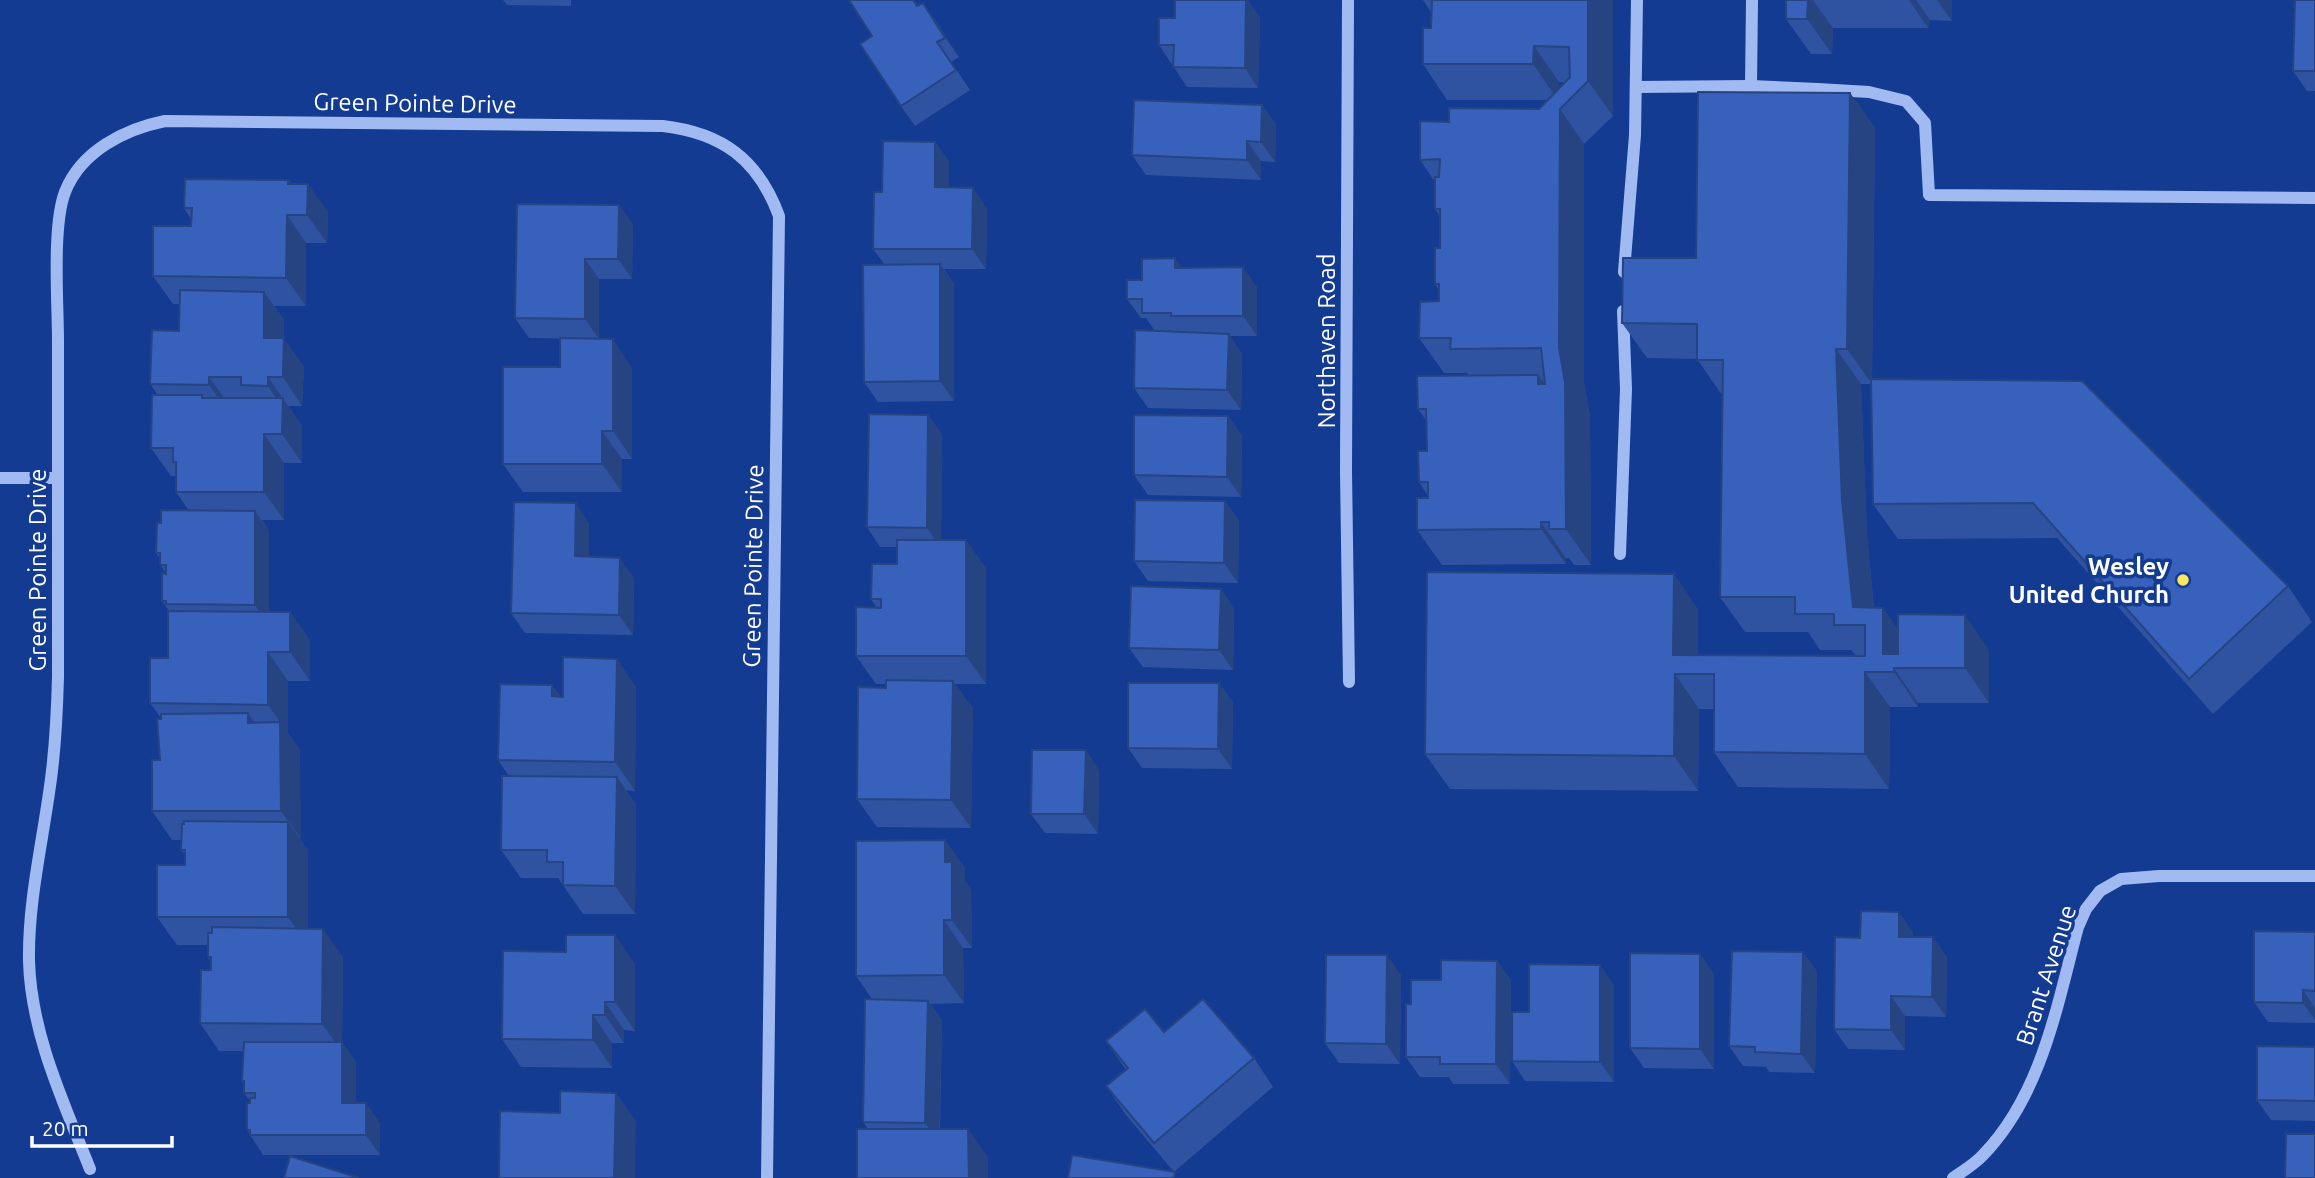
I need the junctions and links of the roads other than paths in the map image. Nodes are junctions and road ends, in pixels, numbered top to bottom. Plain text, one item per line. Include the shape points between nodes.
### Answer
1 (1348, 0) edge
2 (1637, 0) edge
3 (1752, 0) edge
4 (1751, 86) junction
5 (1636, 87) junction
6 (2315, 198) edge
7 (0, 478) edge
8 (58, 478) junction
9 (1620, 554) dead end
10 (1349, 681) dead end
11 (2315, 876) edge
12 (90, 1169) dead end
13 (767, 1178) edge
14 (1953, 1178) edge

1 - 10 street, Northaven Road
2 - 5 street
3 - 4 street
4 - 5 street
4 - 6 street via 1869,92 1906,101 1925,123 1929,195
5 - 9 street via 1623,291 1626,388
7 - 8 street
8 - 12 street, Green Pointe Drive via 56,734 32,907 29,963 40,1033
8 - 13 street, Green Pointe Drive via 59,221 65,192 75,174 89,157 124,133 165,121 663,126 702,133 750,165 772,198 780,233
11 - 14 street, Brant Avenue via 2159,876 2121,879 2100,891 2078,927 2042,1057 2028,1089 1982,1156

